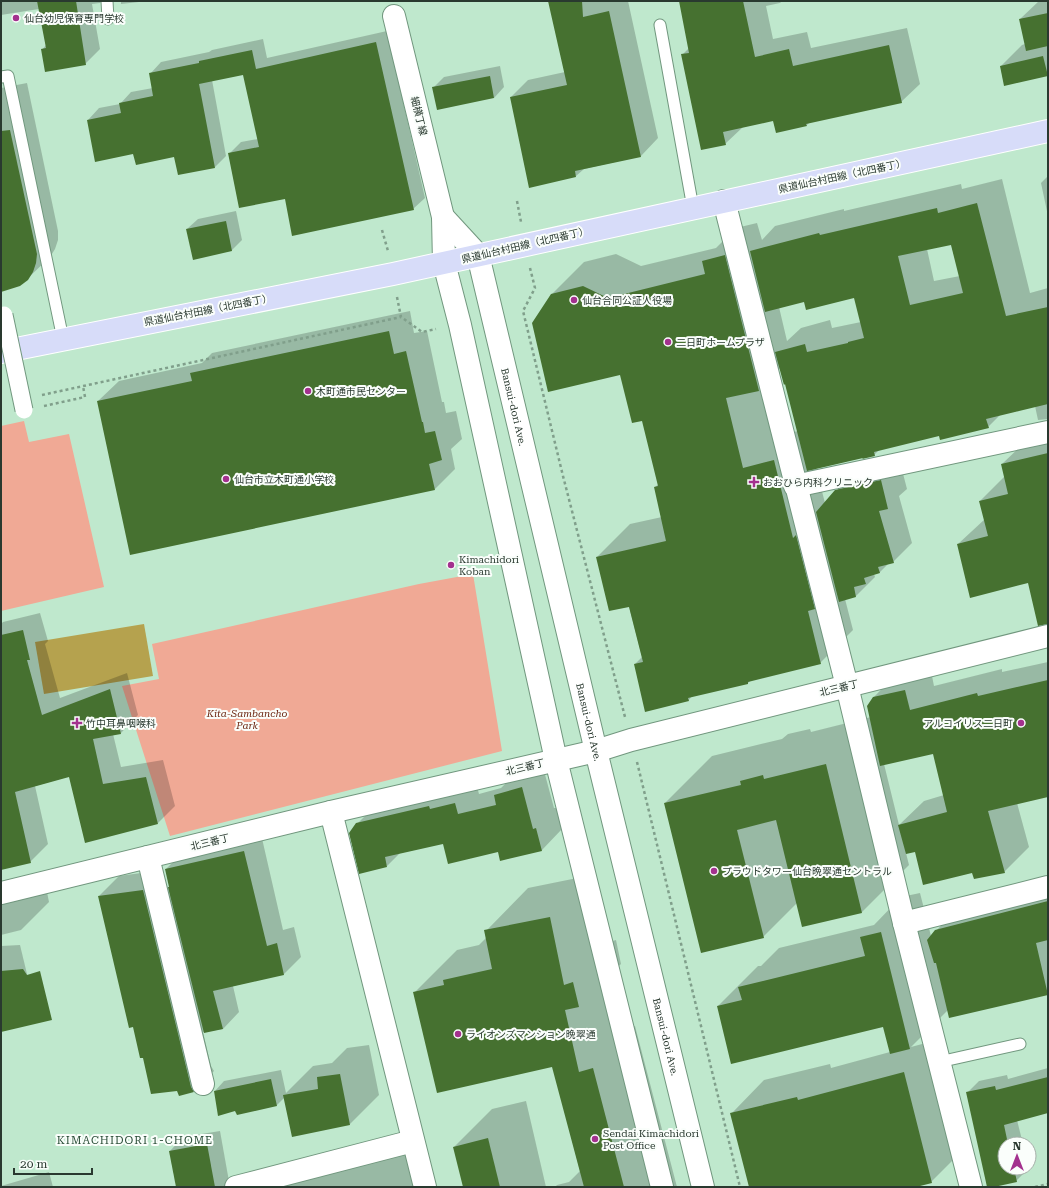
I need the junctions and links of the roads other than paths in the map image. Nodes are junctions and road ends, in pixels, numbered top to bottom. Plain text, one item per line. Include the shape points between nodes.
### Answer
1 (107, 1) edge
2 (394, 16) dead end
3 (108, 19) dead end
4 (660, 25) dead end
5 (1, 77) edge
6 (1048, 131) edge
7 (724, 202) junction
8 (693, 208) junction
9 (443, 217) junction
10 (478, 255) junction
11 (444, 263) junction
12 (4, 315) dead end
13 (63, 339) junction
14 (1, 352) edge
15 (24, 410) road end
16 (1048, 432) edge
17 (795, 486) junction
18 (1048, 636) edge
19 (847, 686) junction
20 (596, 751) junction
21 (556, 760) junction
22 (331, 812) junction
23 (148, 857) junction
24 (1048, 887) edge
25 (1, 893) edge
26 (904, 923) junction
27 (1020, 1044) dead end
28 (939, 1062) junction
29 (203, 1084) dead end
30 (413, 1141) junction
31 (236, 1187) edge
32 (425, 1187) edge
33 (662, 1187) edge
34 (703, 1187) edge
35 (971, 1187) edge

1 - 3 lane
2 - 9 street, 細横丁線
4 - 8 lane
5 - 13 lane via 8,76
6 - 7 main road, 県道仙台村田線（北四番丁）
7 - 8 main road, 県道仙台村田線（北四番丁）
7 - 17 street
8 - 10 main road, 県道仙台村田線（北四番丁）
9 - 10 street
9 - 11 street, 細横丁線
10 - 11 main road, 県道仙台村田線（北四番丁）
10 - 20 street, Bansui-dori Ave.
11 - 13 main road, 県道仙台村田線（北四番丁）
11 - 21 street
12 - 15 street, bridge
13 - 14 main road, 県道仙台村田線（北四番丁）
16 - 17 street
17 - 19 street
18 - 19 street, 北三番丁
19 - 20 street, 北三番丁
19 - 26 street
20 - 21 street, 北三番丁
20 - 34 street, Bansui-dori Ave.
21 - 22 street, 北三番丁
21 - 33 street
22 - 23 street, 北三番丁
22 - 30 street
23 - 25 street, 北三番丁
23 - 29 street
24 - 26 street
26 - 28 street
27 - 28 lane
28 - 35 street
30 - 31 street
30 - 32 street

